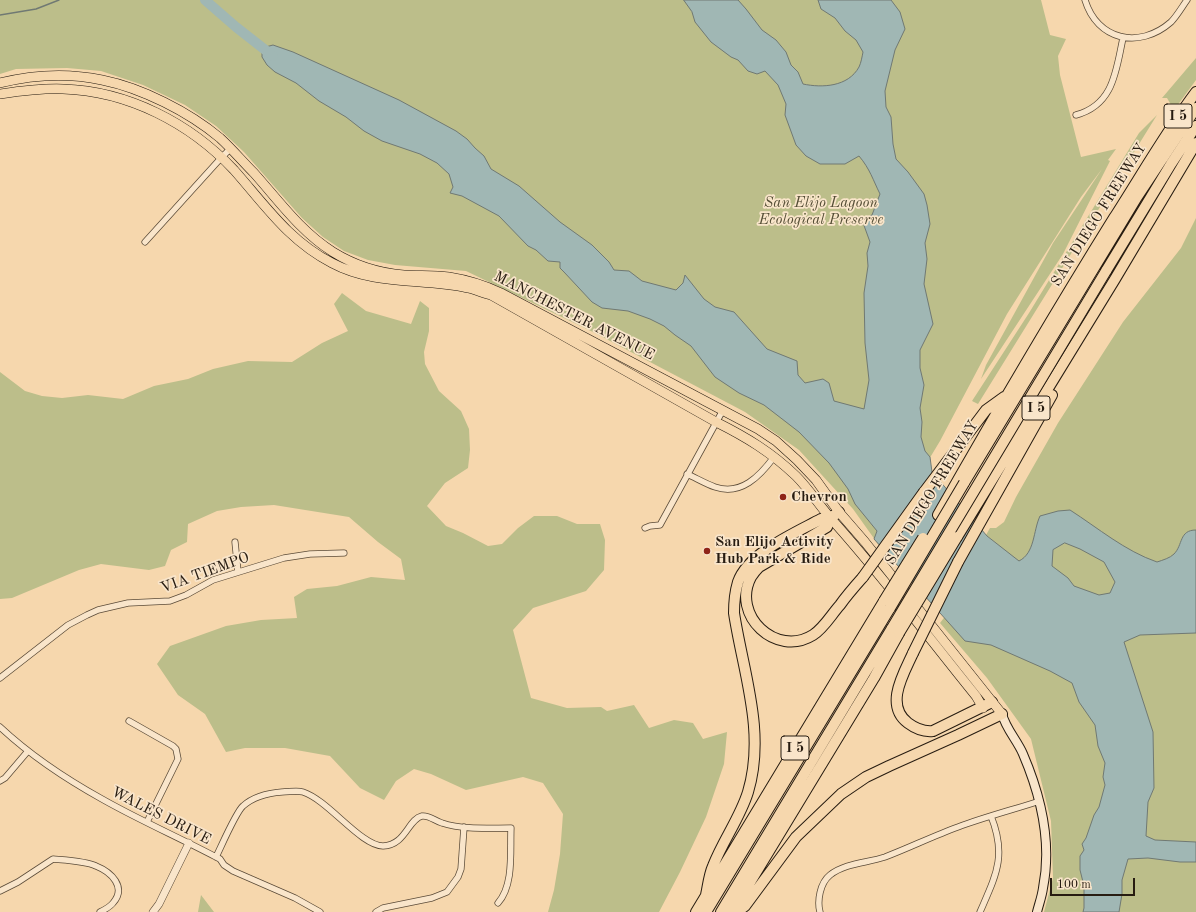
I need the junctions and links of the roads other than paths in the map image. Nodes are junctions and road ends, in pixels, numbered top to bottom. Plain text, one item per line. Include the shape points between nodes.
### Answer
1 (1084, 0) edge
2 (1188, 0) edge
3 (1123, 38) junction
4 (0, 83) edge
5 (1196, 92) edge
6 (0, 94) edge
7 (1196, 108) edge
8 (1076, 115) dead end
9 (1196, 126) edge
10 (1196, 143) edge
11 (230, 149) junction
12 (221, 158) junction
13 (145, 242) dead end
14 (1115, 279) junction
15 (1007, 394) junction
16 (723, 410) junction
17 (716, 422) junction
18 (774, 457) junction
19 (687, 474) junction
20 (961, 480) junction
21 (834, 515) junction
22 (644, 528) dead end
23 (235, 542) dead end
24 (344, 553) dead end
25 (238, 572) junction
26 (887, 605) junction
27 (896, 630) junction
28 (0, 678) edge
29 (992, 702) junction
30 (983, 708) junction
31 (1003, 718) junction
32 (992, 720) junction
33 (129, 721) dead end
34 (0, 727) edge
35 (28, 751) junction
36 (0, 782) edge
37 (1040, 801) junction
38 (991, 816) junction
39 (147, 822) junction
40 (464, 826) junction
41 (189, 842) junction
42 (216, 857) junction
43 (0, 891) edge
44 (706, 895) junction
45 (498, 903) dead end
46 (100, 912) edge
47 (153, 912) edge
48 (320, 912) edge
49 (376, 912) edge
50 (696, 912) edge
51 (706, 912) edge
52 (721, 912) edge
53 (732, 912) edge
54 (737, 912) edge
55 (820, 912) edge
56 (980, 912) edge
57 (1037, 912) edge

1 - 3 street via 1088,10 1103,29
2 - 3 street via 1171,22 1155,33 1140,38
3 - 8 street via 1115,77 1108,93 1099,104
4 - 11 main road, MANCHESTER AVENUE via 21,78 58,76 102,80 148,94 178,109 220,138
5 - 15 highway, SAN DIEGO FREEWAY / I 5 via 1179,114
6 - 12 main road, MANCHESTER AVENUE via 23,90 63,89 93,92 123,100 152,110 187,129
7 - 20 highway
9 - 27 highway, bridge via 1106,271
10 - 14 highway, I 5
11 - 12 street
11 - 16 main road, MANCHESTER AVENUE via 311,237 332,252 352,262 378,270 402,275 448,277 477,283 501,293
12 - 13 street
12 - 17 main road, MANCHESTER AVENUE via 287,231 332,263 354,273 382,280 468,288 491,295
14 - 27 highway, I 5, bridge
14 - 30 highway, bridge via 958,562 899,684 898,708 905,721 914,728 933,731
15 - 20 highway, SAN DIEGO FREEWAY / I 5
15 - 21 highway, bridge via 986,410 863,577 822,627 813,635 792,641 779,640 768,635 758,628 747,607 747,591 751,577 765,563 827,527
16 - 17 street
16 - 21 main road, MANCHESTER AVENUE via 758,429 792,455 816,480
17 - 18 main road, MANCHESTER AVENUE via 753,441
17 - 19 street
18 - 19 street via 752,482 735,489 716,488
18 - 21 main road, MANCHESTER AVENUE
19 - 22 street via 660,525
20 - 26 highway, SAN DIEGO FREEWAY / I 5, bridge
21 - 29 main road, MANCHESTER AVENUE via 865,542
21 - 30 main road, MANCHESTER AVENUE via 854,545
21 - 44 highway via 821,519 761,553 749,563 738,581 734,613 754,713 756,743 753,770 741,811 712,867
23 - 25 street
24 - 25 street, VIA TIEMPO via 284,558
25 - 28 street, VIA TIEMPO via 213,580 170,601 128,603 98,610 68,625
26 - 44 highway, SAN DIEGO FREEWAY / I 5
26 - 51 highway
27 - 52 highway
27 - 53 highway, I 5 via 874,678
29 - 30 highway
29 - 31 main road, MANCHESTER AVENUE
30 - 32 main road, MANCHESTER AVENUE
31 - 32 highway
31 - 37 main road, MANCHESTER AVENUE via 1021,750
32 - 54 highway via 889,766 841,794 796,837 745,906
33 - 39 street via 173,746 178,759
34 - 35 street, WALES DRIVE
35 - 36 street
35 - 39 street, WALES DRIVE via 66,778
37 - 38 street
37 - 57 main road, MANCHESTER AVENUE via 1046,834 1046,856 1044,888
38 - 55 street via 884,857 839,869 824,882 820,896
38 - 56 street via 998,836 1000,857 997,873
39 - 41 street, WALES DRIVE
40 - 42 street via 442,823 429,816 421,816 413,822 404,836 393,844 382,846 368,842 316,798 294,791 273,793 251,800 241,807
40 - 45 street via 511,828 509,881 507,891
40 - 49 street via 461,869 447,892
41 - 42 street, WALES DRIVE
41 - 47 street
42 - 48 street, WALES DRIVE via 233,871 295,898
43 - 46 street via 53,859 95,865 113,877 119,890 113,903
44 - 50 highway, SAN DIEGO FREEWAY / I 5

